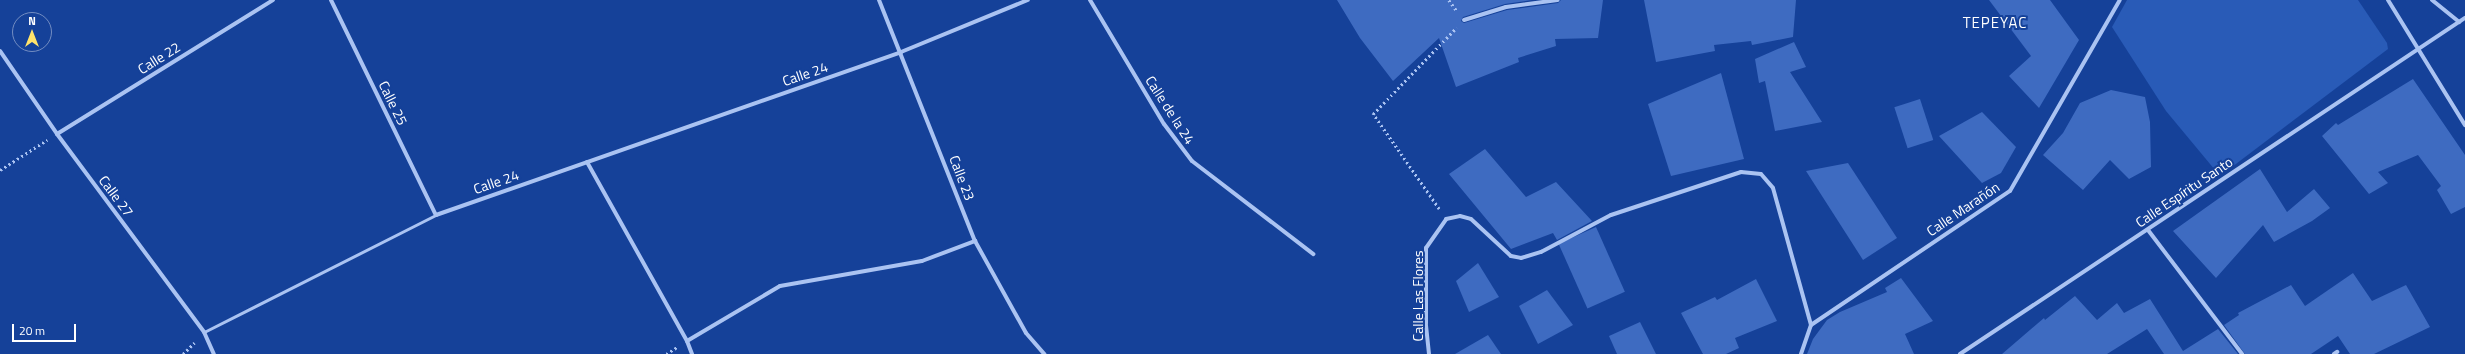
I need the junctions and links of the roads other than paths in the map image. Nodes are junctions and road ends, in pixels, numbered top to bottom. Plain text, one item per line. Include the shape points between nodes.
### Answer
1 (273, 0) edge
2 (331, 0) edge
3 (879, 0) edge
4 (1028, 0) edge
5 (1090, 0) edge
6 (1558, 0) edge
7 (2120, 0) edge
8 (2388, 0) edge
9 (2432, 0) edge
10 (2465, 18) edge
11 (1464, 20) road end
12 (2459, 22) junction
13 (2420, 49) junction
14 (0, 51) edge
15 (901, 52) junction
16 (2465, 125) edge
17 (57, 134) junction
18 (587, 162) junction
19 (436, 215) junction
20 (2148, 230) junction
21 (975, 241) junction
22 (1313, 254) dead end
23 (1811, 325) junction
24 (204, 332) junction
25 (687, 341) junction
26 (214, 354) edge
27 (692, 354) edge
28 (1044, 354) edge
29 (1429, 354) edge
30 (1800, 354) edge
31 (1960, 354) edge
32 (2242, 354) edge

1 - 17 street, Calle 22
2 - 19 street, Calle 25
3 - 15 street, Calle 23
4 - 15 street, Calle 24
5 - 22 street, Calle de la 24 via 1164,124 1192,162
6 - 11 street via 1506,7
7 - 23 street, Calle Marañón via 2010,191
8 - 13 street
9 - 12 street
10 - 12 street, Calle Espíritu Santo
12 - 13 street, Calle Espíritu Santo
13 - 16 street
13 - 20 street, Calle Espíritu Santo
14 - 17 street, Calle 27
15 - 18 street, Calle 24
15 - 21 street, Calle 23
17 - 24 street, Calle 27
18 - 19 street, Calle 24
18 - 25 street
19 - 24 lane
20 - 31 street, Calle Espíritu Santo
20 - 32 street
21 - 25 street via 922,261 780,286
21 - 28 street, Calle 23 via 1026,333
23 - 29 street, Calle Las Flores via 1773,188 1761,174 1741,172 1611,215 1541,252 1521,258 1511,256 1471,219 1460,216 1446,219 1426,248 1426,323
23 - 30 street
24 - 26 street, Calle 27
25 - 27 street

